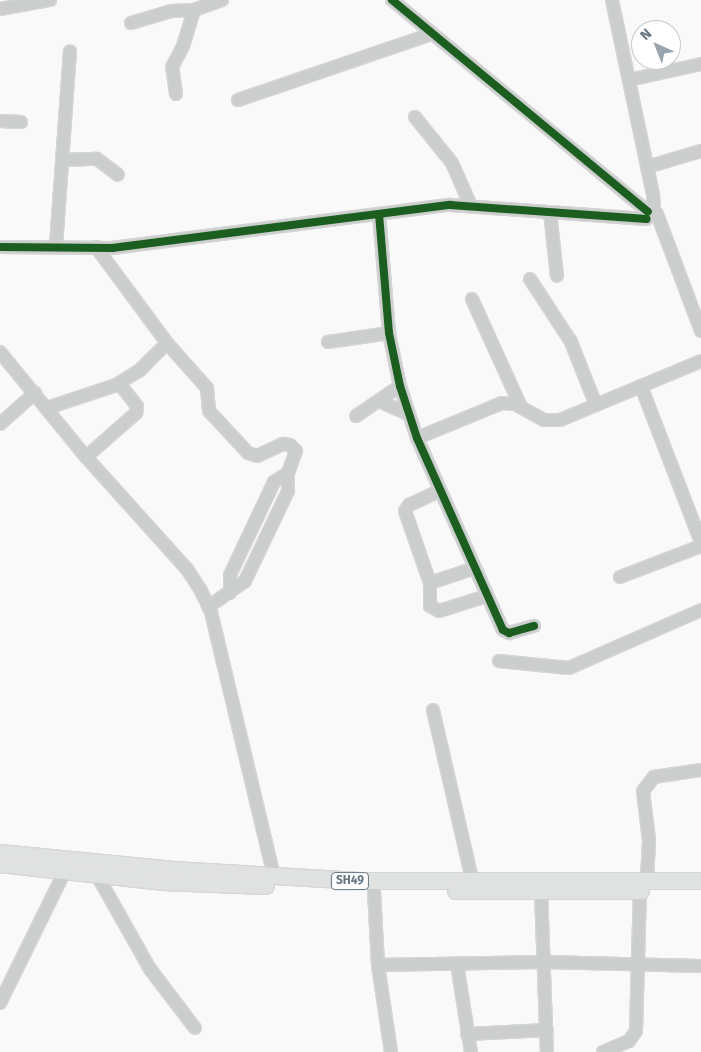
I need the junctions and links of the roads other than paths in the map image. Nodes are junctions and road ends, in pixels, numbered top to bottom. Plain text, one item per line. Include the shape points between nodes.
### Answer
1 (50, 0) edge
2 (222, 0) edge
3 (392, 0) edge
4 (612, 0) edge
5 (0, 9) edge
6 (194, 10) junction
7 (131, 23) dead end
8 (432, 34) junction
9 (70, 52) dead end
10 (701, 64) edge
11 (629, 80) junction
12 (176, 94) dead end
13 (238, 100) dead end
14 (415, 117) dead end
15 (0, 121) edge
16 (21, 122) dead end
17 (701, 151) edge
18 (62, 160) junction
19 (647, 167) junction
20 (118, 175) dead end
21 (471, 206) junction
22 (550, 212) junction
23 (379, 214) junction
24 (651, 215) junction
25 (56, 246) junction
26 (0, 247) edge
27 (96, 247) junction
28 (557, 276) dead end
29 (530, 279) dead end
30 (472, 299) dead end
31 (697, 308) edge
32 (701, 330) edge
33 (389, 333) junction
34 (328, 342) dead end
35 (167, 343) junction
36 (0, 352) edge
37 (701, 361) edge
38 (119, 383) junction
39 (400, 386) junction
40 (642, 386) junction
41 (35, 393) junction
42 (379, 401) junction
43 (596, 405) junction
44 (521, 407) junction
45 (47, 408) junction
46 (408, 414) junction
47 (356, 416) dead end
48 (0, 424) edge
49 (417, 438) junction
50 (86, 457) junction
51 (439, 491) junction
52 (701, 542) edge
53 (701, 546) edge
54 (474, 568) junction
55 (620, 577) dead end
56 (430, 583) junction
57 (487, 596) junction
58 (208, 607) junction
59 (701, 610) edge
60 (534, 626) dead end
61 (499, 661) dead end
62 (433, 710) dead end
63 (701, 770) edge
64 (0, 852) edge
65 (0, 864) edge
66 (65, 871) junction
67 (97, 875) junction
68 (274, 876) junction
69 (472, 879) junction
70 (701, 881) edge
71 (643, 886) junction
72 (374, 891) junction
73 (541, 891) junction
74 (701, 891) edge
75 (544, 962) junction
76 (457, 964) junction
77 (378, 965) junction
78 (639, 965) junction
79 (701, 966) edge
80 (0, 1004) edge
81 (195, 1028) dead end
82 (546, 1030) junction
83 (467, 1034) junction
84 (391, 1052) edge
85 (471, 1052) edge
86 (547, 1052) edge
87 (602, 1052) edge

1 - 5 street
2 - 6 street
3 - 8 street
4 - 11 street
6 - 7 street via 171,11
6 - 12 street via 183,46 172,67
8 - 13 street
8 - 24 street
9 - 18 street
10 - 11 street
11 - 19 street
14 - 21 street via 452,163
15 - 16 street
17 - 19 street
18 - 20 street via 97,159
18 - 25 street
19 - 24 street
21 - 22 street
21 - 23 street via 450,205
22 - 24 street
22 - 28 street
23 - 27 street
23 - 33 street
24 - 31 street
25 - 26 street
25 - 27 street
27 - 35 street
29 - 43 street via 571,342
30 - 44 street
31 - 32 street
33 - 34 street
33 - 39 street
35 - 38 street via 158,354
35 - 58 street via 207,388 209,411 248,453 257,456 282,444 294,447 297,454 288,473 288,491 245,581
36 - 41 street
37 - 40 street
38 - 45 street
38 - 50 street via 137,406 136,413
39 - 42 street
39 - 46 street
40 - 43 street
40 - 52 street
41 - 45 street
41 - 48 street
42 - 46 street
42 - 47 street
43 - 44 street via 551,422
44 - 49 street via 502,403
45 - 50 street
46 - 49 street
49 - 51 street
50 - 58 street via 186,569
51 - 54 street
51 - 56 street via 408,505 405,511
53 - 55 street
54 - 56 street
54 - 57 street
56 - 57 street via 428,600 434,610
57 - 60 street via 506,633
58 - 68 street
59 - 61 street via 569,668
62 - 69 street
63 - 71 street via 654,777 643,791 649,840
64 - 68 main road, SH49
65 - 66 main road, SH49
66 - 67 main road, SH49
66 - 80 street
67 - 72 main road, SH49 via 164,882
67 - 81 street via 150,969
68 - 69 main road, SH49 via 359,881
69 - 71 main road, SH49
70 - 71 main road, SH49
71 - 73 main road, SH49
71 - 74 main road, SH49
71 - 78 street
72 - 73 main road, SH49
72 - 77 street
73 - 75 street
75 - 76 street
75 - 78 street
75 - 82 street
76 - 77 street
76 - 83 street
77 - 84 street
78 - 79 street
78 - 87 street via 633,1037
82 - 83 street
82 - 86 street
83 - 85 street

